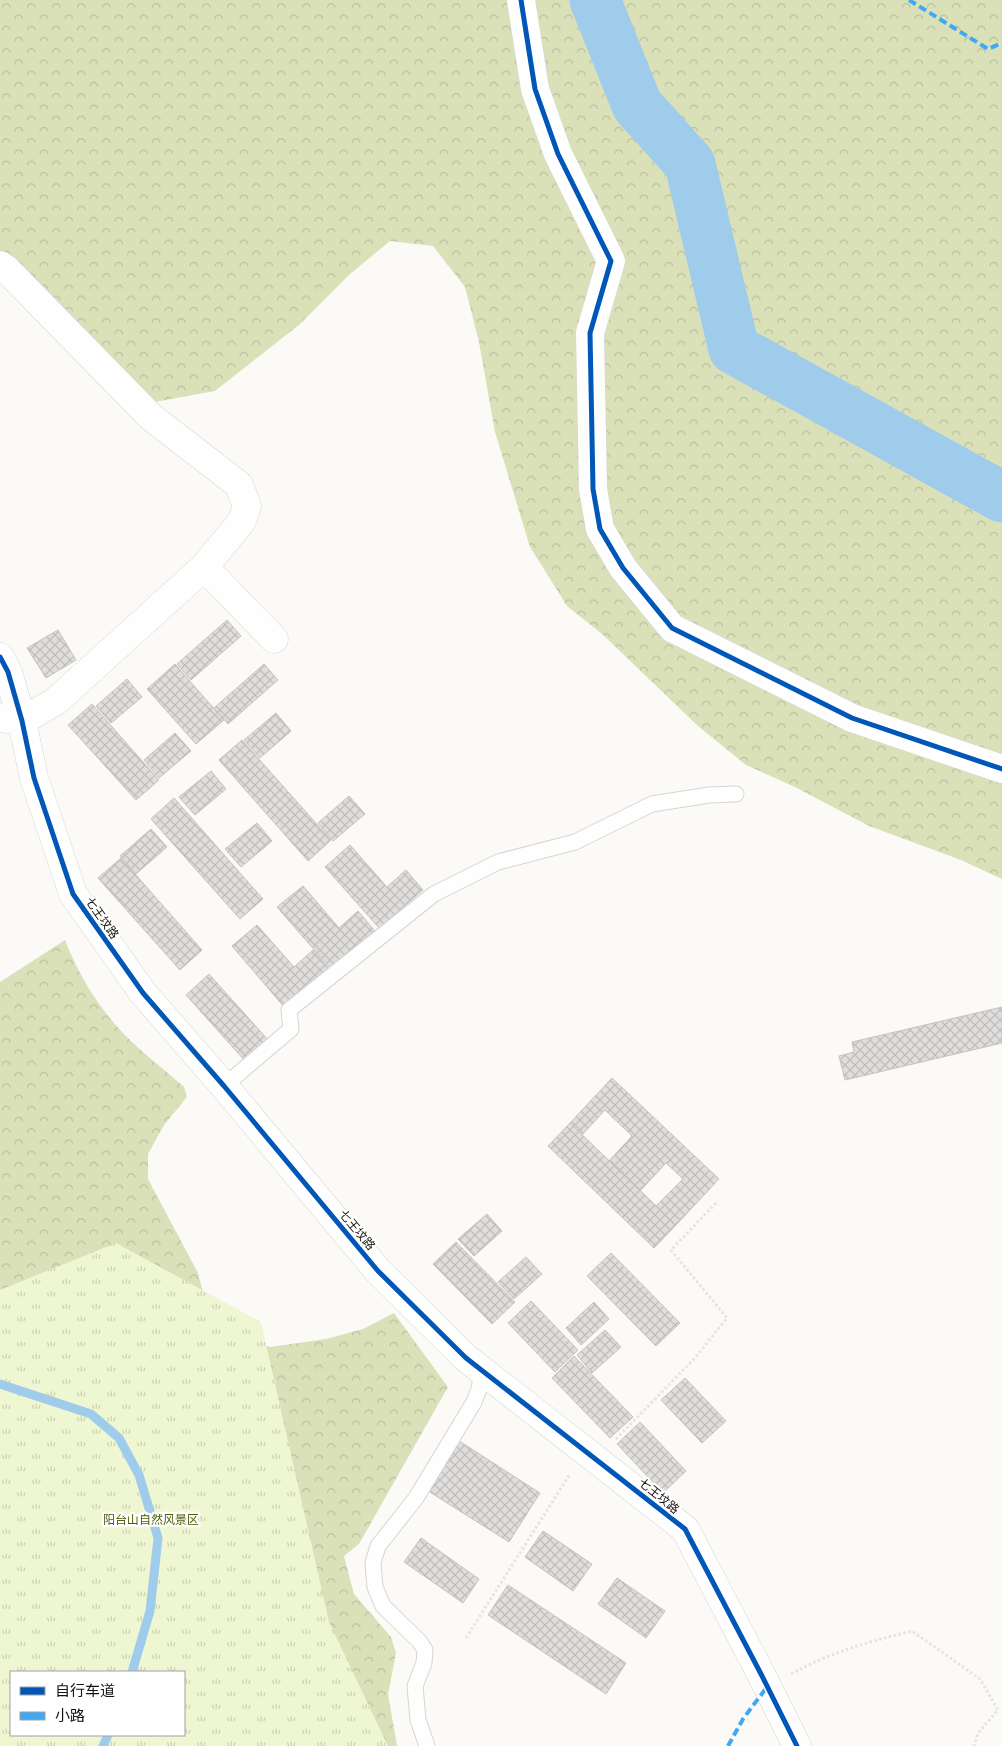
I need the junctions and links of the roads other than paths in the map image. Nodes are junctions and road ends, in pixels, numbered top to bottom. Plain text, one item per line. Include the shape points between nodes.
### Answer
1 (521, 0) edge
2 (0, 265) edge
3 (204, 567) junction
4 (274, 639) dead end
5 (0, 657) edge
6 (11, 720) edge
7 (1002, 769) edge
8 (736, 794) dead end
9 (224, 1086) junction
10 (482, 1370) junction
11 (427, 1746) edge
12 (797, 1746) edge

1 - 7 street via 535,89 558,154 611,261 590,333 593,490 600,529 623,568 672,628 852,718
2 - 3 street via 151,417 239,485 247,506 242,522
3 - 4 street
3 - 6 street via 56,701
5 - 6 street, 七王坟路 via 8,672
6 - 9 street, 七王坟路 via 73,894 143,993
8 - 9 lane via 652,804 575,842 498,862 434,894 289,1010 291,1028
9 - 10 street, 七王坟路 via 378,1271
10 - 11 lane via 474,1402 416,1498 378,1546 373,1563 375,1587 383,1606 425,1650 424,1663 415,1686 418,1720
10 - 12 street, 七王坟路 via 685,1529

